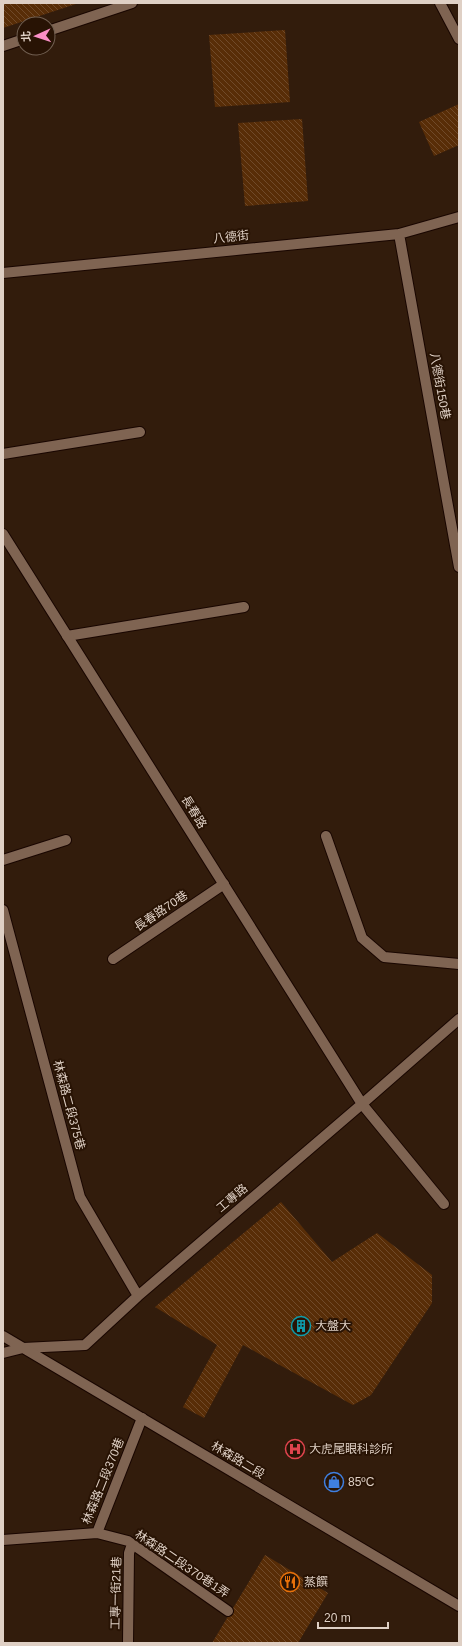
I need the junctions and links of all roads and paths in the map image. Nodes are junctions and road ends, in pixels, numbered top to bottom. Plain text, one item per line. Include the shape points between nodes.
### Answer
1 (132, 3) edge
2 (440, 3) edge
3 (456, 25) edge
4 (56, 28) edge
5 (459, 39) edge
6 (16, 42) edge
7 (3, 46) edge
8 (459, 217) edge
9 (399, 234) junction
10 (3, 273) edge
11 (140, 432) dead end
12 (3, 454) edge
13 (3, 534) edge
14 (459, 567) edge
15 (244, 607) dead end
16 (67, 636) junction
17 (326, 836) dead end
18 (66, 840) dead end
19 (3, 860) edge
20 (224, 884) junction
21 (3, 910) edge
22 (113, 959) dead end
23 (459, 964) edge
24 (459, 1019) edge
25 (362, 1104) junction
26 (444, 1204) dead end
27 (138, 1296) junction
28 (3, 1336) edge
29 (23, 1348) junction
30 (3, 1353) edge
31 (142, 1418) junction
32 (97, 1533) junction
33 (3, 1540) edge
34 (132, 1544) junction
35 (459, 1606) edge
36 (228, 1611) dead end
37 (128, 1643) edge

1 - 4 street
2 - 3 street
3 - 5 street
6 - 7 street
8 - 9 street, 八德街
9 - 10 street, 八德街
9 - 14 street, 八德街150巷
11 - 12 street
13 - 16 street, 長春路
15 - 16 street
16 - 20 street, 長春路
17 - 23 street via 362,938 384,957
18 - 19 street
20 - 22 street, 長春路70巷
20 - 25 street, 長春路
21 - 27 street, 林森路二段375巷 via 80,1197
24 - 25 street, 工專路
25 - 26 street, 長春路
25 - 27 street, 工專路
27 - 29 street, 工專路 via 85,1345
28 - 29 street, 林森路二段
29 - 30 street, 工專路
29 - 31 street, 林森路二段
31 - 32 street, 林森路二段370巷
31 - 35 street, 林森路二段
32 - 33 street, 林森路二段370巷
32 - 34 street, 林森路二段370巷1弄 via 128,1540
34 - 36 street, 林森路二段370巷1弄
34 - 37 street, 工專一街21巷 via 129,1552

